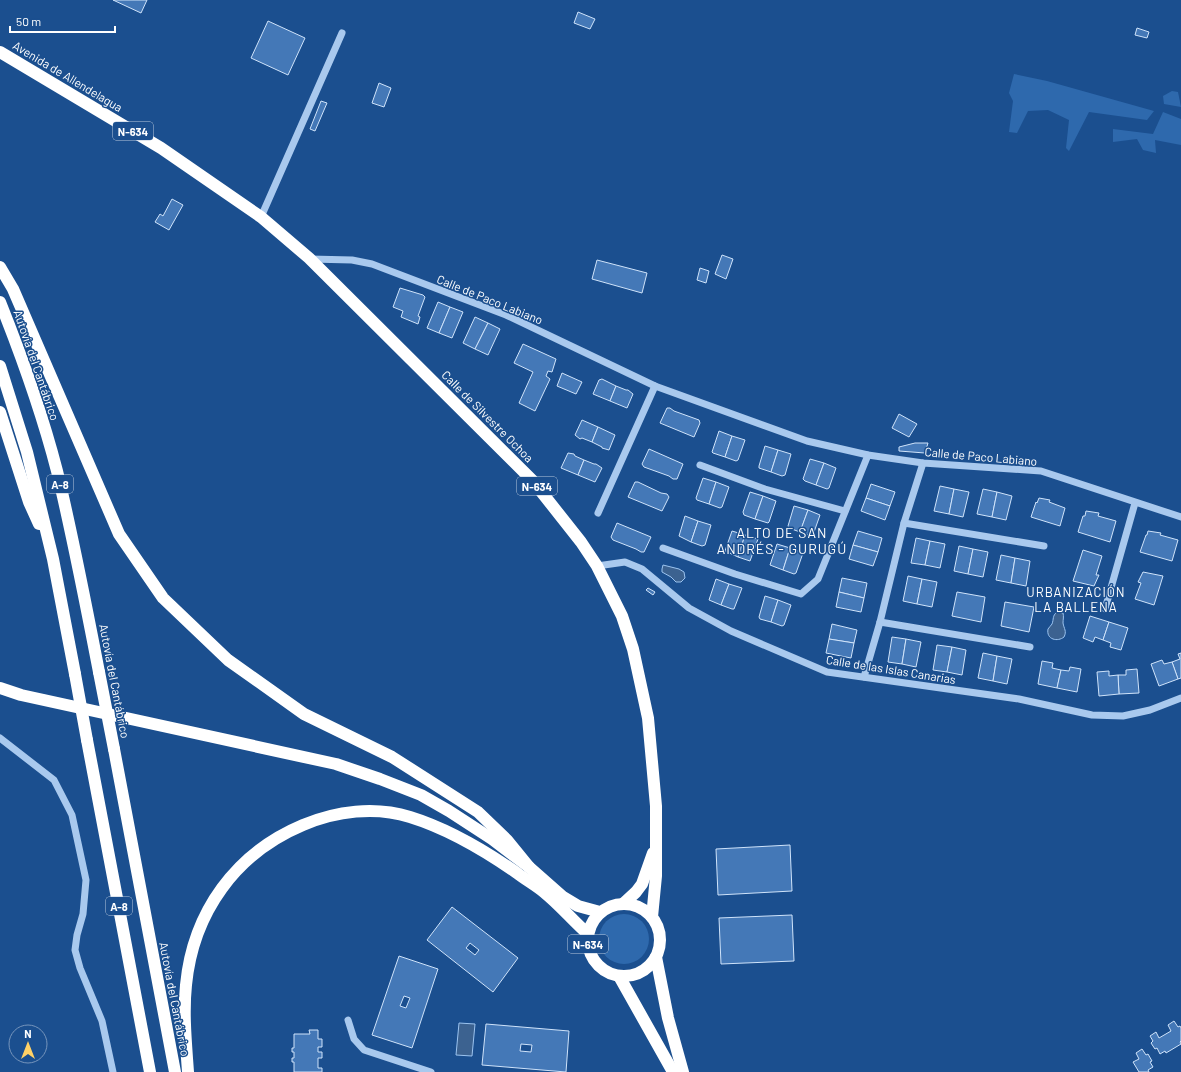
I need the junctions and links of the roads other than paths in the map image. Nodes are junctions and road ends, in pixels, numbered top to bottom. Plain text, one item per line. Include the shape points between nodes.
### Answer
1 (342, 33) dead end
2 (0, 52) edge
3 (261, 217) junction
4 (309, 258) junction
5 (0, 267) edge
6 (0, 302) edge
7 (0, 366) edge
8 (655, 386) junction
9 (0, 412) edge
10 (868, 455) junction
11 (923, 463) junction
12 (700, 465) dead end
13 (1135, 503) junction
14 (845, 511) junction
15 (598, 513) dead end
16 (1181, 517) edge
17 (904, 523) junction
18 (1044, 546) dead end
19 (664, 548) dead end
20 (53, 559) junction
21 (597, 566) junction
22 (1105, 609) dead end
23 (880, 622) junction
24 (1030, 647) dead end
25 (864, 678) junction
26 (0, 688) edge
27 (1181, 698) edge
28 (0, 738) edge
29 (479, 832) junction
30 (656, 843) junction
31 (529, 867) junction
32 (546, 893) junction
33 (623, 904) junction
34 (600, 912) junction
35 (652, 917) junction
36 (588, 934) junction
37 (656, 957) junction
38 (619, 976) junction
39 (348, 1020) dead end
40 (113, 1072) edge
41 (150, 1072) edge
42 (175, 1072) edge
43 (188, 1072) edge
44 (430, 1072) edge
45 (673, 1072) edge
46 (683, 1072) edge

1 - 3 street
2 - 3 highway, Avenida de Allendelagua / N-634 via 161,148
3 - 4 highway, Calle de Silvestre Ochoa / N-634
4 - 8 street, Calle de Paco Labiano via 352,260 372,264 506,315
4 - 21 highway, Calle de Silvestre Ochoa / N-634 via 532,480
5 - 31 highway via 13,289 119,534 163,598 228,660 304,714 392,757 478,812 508,840
6 - 42 highway, Autovía del Cantábrico / A-8, bridge via 38,405 74,545
7 - 20 highway, A-8 via 27,452
8 - 10 street, Calle de Paco Labiano via 807,441
8 - 15 street
9 - 20 highway via 30,502
10 - 11 street, Calle de Paco Labiano
10 - 14 street
11 - 13 street, Calle de Paco Labiano via 1041,472
11 - 17 street
12 - 14 street via 765,489
13 - 16 street, Calle de Paco Labiano
13 - 22 street
14 - 19 street via 818,580 801,594 735,574
17 - 18 street
17 - 23 street
20 - 41 highway, A-8, bridge
21 - 25 street, Calle de las Islas Canarias via 625,562 642,569 689,608 731,631 827,672
21 - 30 highway, Calle de Silvestre Ochoa / N-634 via 622,616 640,678 648,718 653,769
23 - 24 street
23 - 25 street
25 - 27 street, Calle de las Islas Canarias via 1019,699 1092,715 1123,716 1150,710
26 - 29 highway via 21,695 336,764 421,795
28 - 40 street via 54,780 72,815 86,880 83,914 75,950 102,1021
29 - 31 highway
29 - 32 highway
30 - 33 highway, N-634 via 642,884
30 - 35 highway, N-634
31 - 34 highway via 563,897 578,906
32 - 36 highway
32 - 43 highway via 483,850 409,816 384,812 342,813 326,816 293,829 272,840 235,872 216,895 202,922 189,961 186,984
33 - 34 highway, N-634 via 611,906
33 - 35 highway via 634,905
34 - 36 highway, N-634 via 590,926
35 - 37 highway, N-634 via 658,926 660,936 660,947
36 - 38 highway, N-634 via 591,957 607,973
37 - 38 highway, N-634 via 641,973
37 - 46 highway, N-634 via 668,1018
38 - 45 highway
39 - 44 street via 354,1039 364,1050

